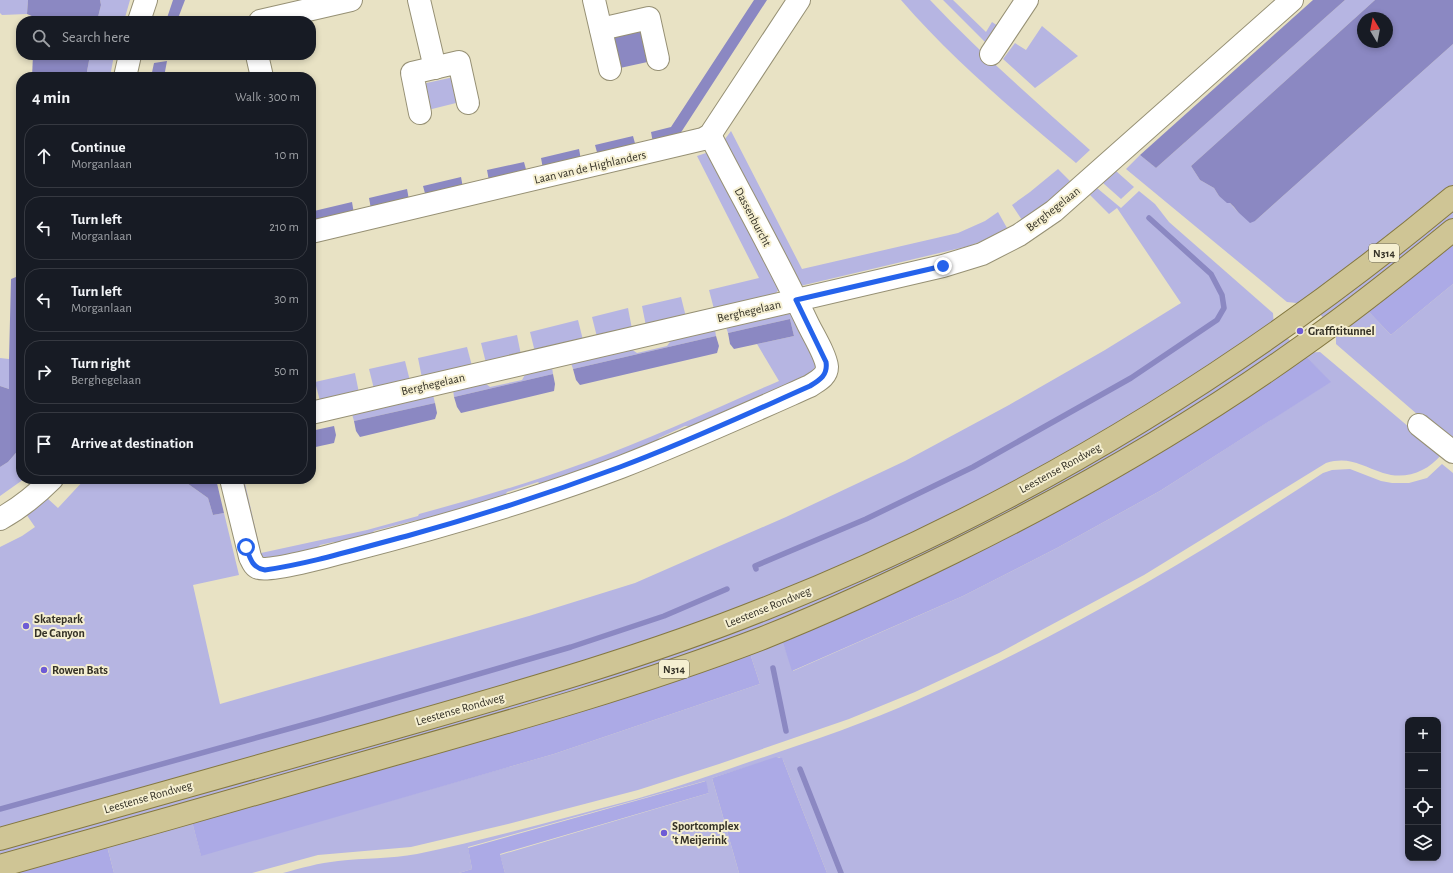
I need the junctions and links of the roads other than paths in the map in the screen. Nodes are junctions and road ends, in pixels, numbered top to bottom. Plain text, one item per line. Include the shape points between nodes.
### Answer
1 (146, 0) edge
2 (351, 0) edge
3 (419, 0) edge
4 (594, 0) edge
5 (799, 0) edge
6 (1027, 0) edge
7 (1292, 0) edge
8 (141, 16) edge
9 (282, 16) edge
10 (601, 29) junction
11 (991, 54) dead end
12 (658, 59) dead end
13 (129, 60) edge
14 (258, 60) edge
15 (435, 68) junction
16 (610, 70) dead end
17 (126, 72) edge
18 (261, 72) edge
19 (468, 103) dead end
20 (420, 113) dead end
21 (710, 135) junction
22 (1453, 197) edge
23 (1453, 230) edge
24 (316, 231) edge
25 (796, 300) junction
26 (316, 412) edge
27 (1419, 425) dead end
28 (1453, 452) edge
29 (47, 484) edge
30 (232, 484) edge
31 (0, 519) edge
32 (0, 839) edge
33 (0, 866) edge

1 - 8 street
2 - 9 street
3 - 15 street
4 - 10 street
5 - 21 street
6 - 11 street
7 - 25 street, Berghegelaan via 1054,211 1019,235 982,254 943,266
10 - 12 street via 650,18
10 - 16 street
13 - 17 street
14 - 18 street
15 - 19 street via 459,62
15 - 20 street via 412,73
21 - 24 street, Laan van de Highlanders via 696,142
21 - 25 street, Dassenburcht
22 - 32 main road, Leestense Rondweg / N314 via 1313,307 1194,389 1070,463 989,507 854,571 760,611 651,650 519,692
23 - 33 main road, Leestense Rondweg / N314 via 1298,350 1167,435 1036,510 870,592 767,636 557,707
25 - 26 street, Berghegelaan
25 - 30 street, Dassenburcht via 826,362 826,372 820,380 650,455 492,511 330,556 260,569 250,557
27 - 28 street
29 - 31 street via 16,510

